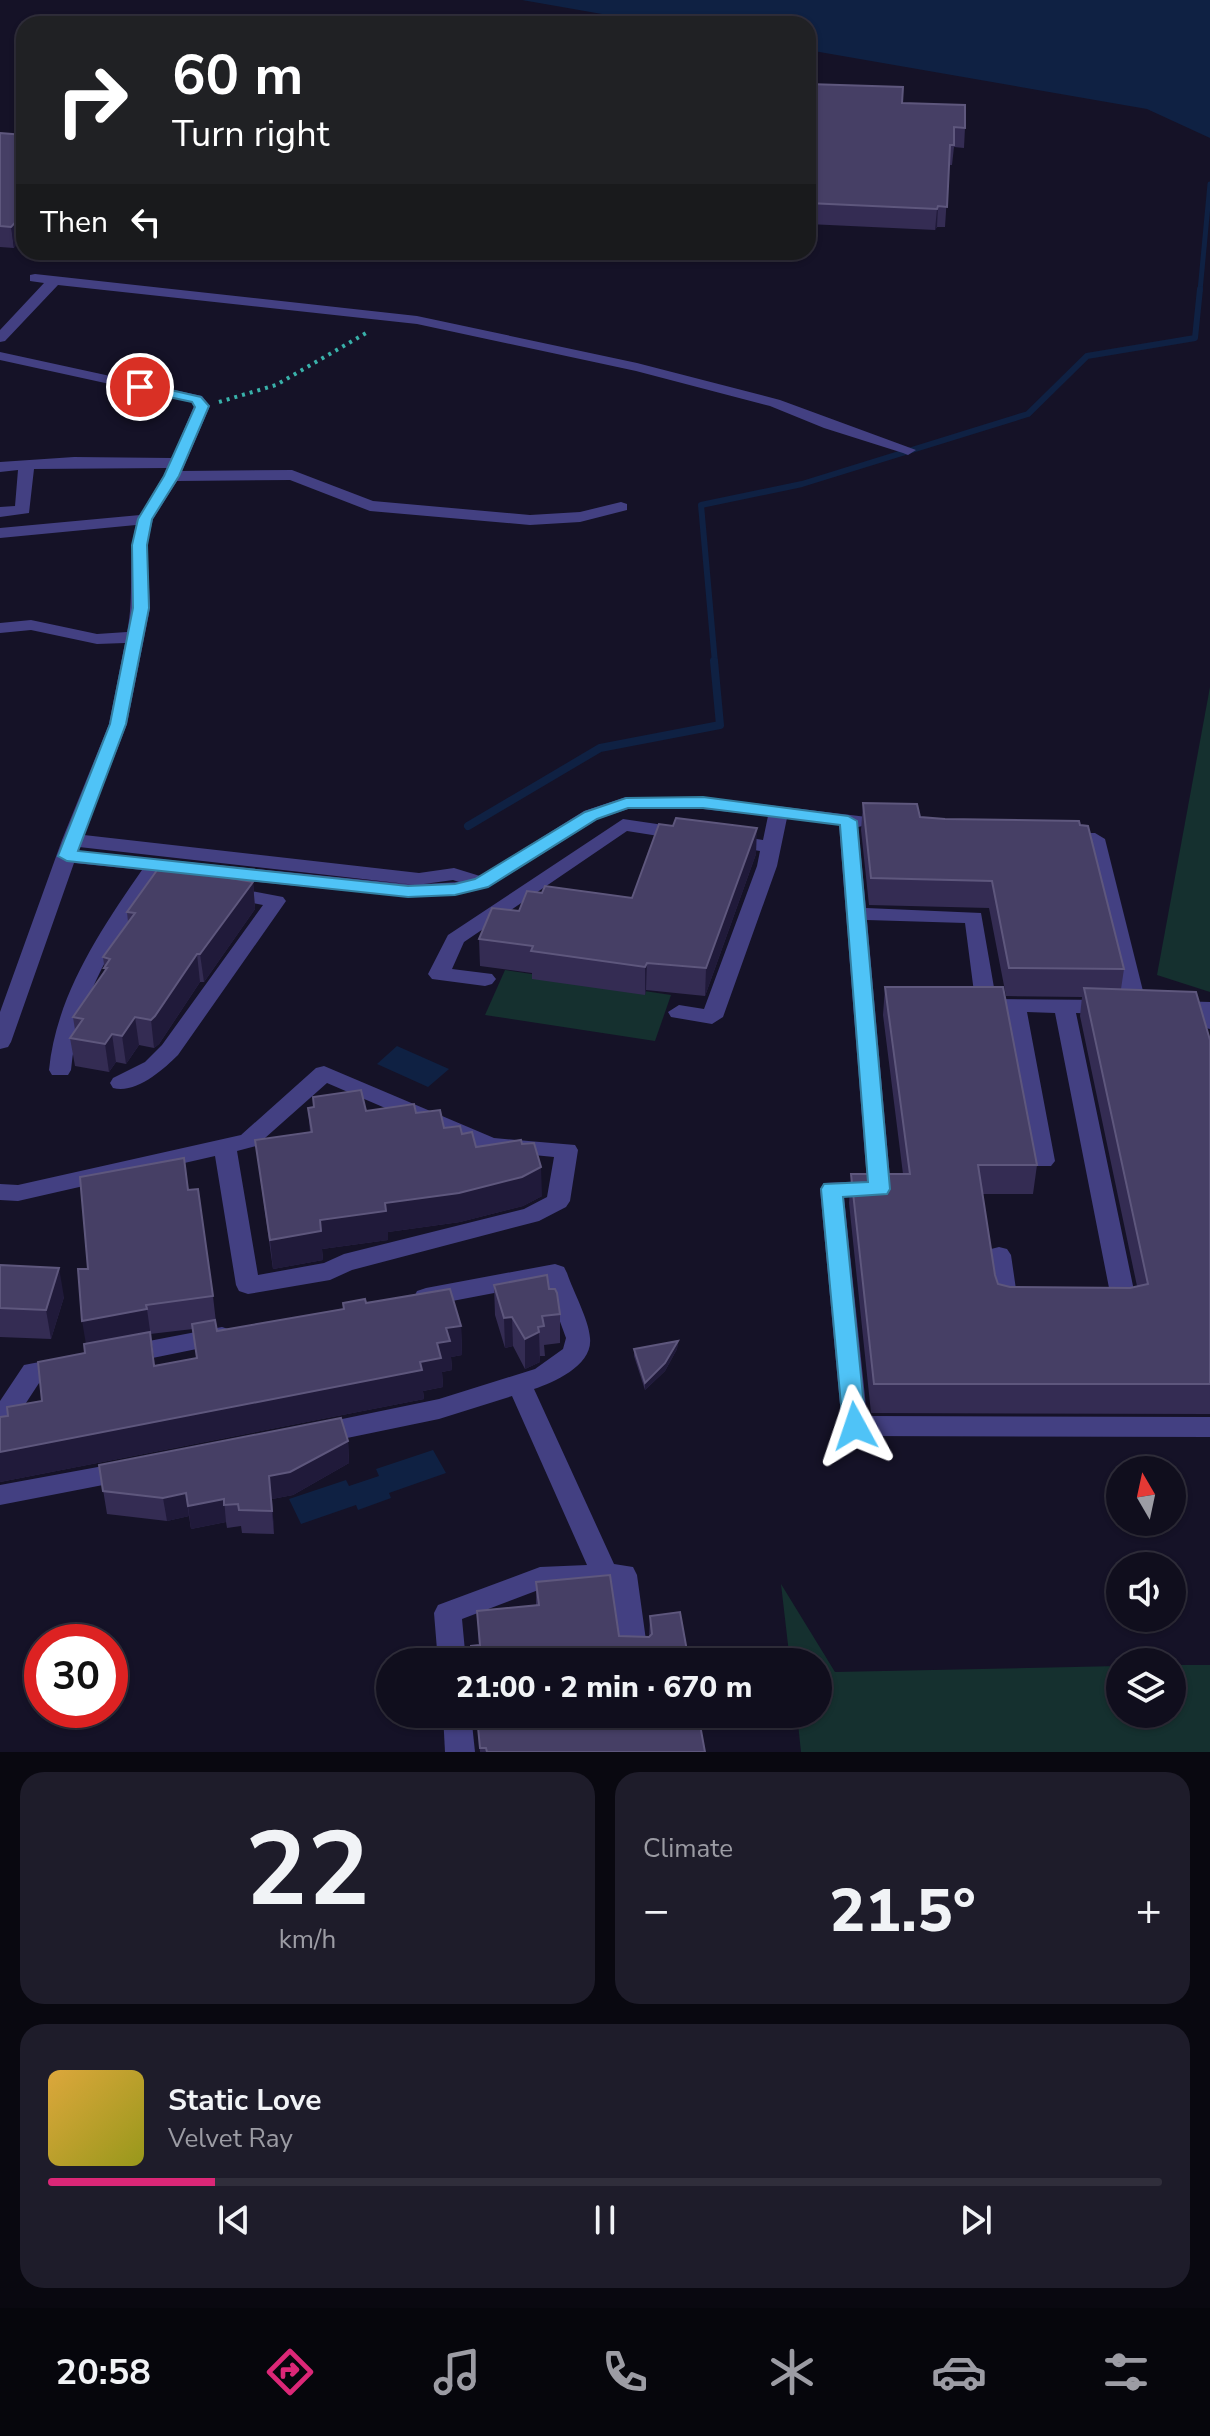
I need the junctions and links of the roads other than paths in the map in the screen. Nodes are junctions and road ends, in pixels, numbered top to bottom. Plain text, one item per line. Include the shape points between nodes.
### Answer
1 (35, 278) dead end
2 (54, 281) junction
3 (0, 338) edge
4 (0, 356) edge
5 (908, 450) dead end
6 (26, 466) junction
7 (0, 467) edge
8 (175, 470) junction
9 (621, 507) dead end
10 (0, 512) edge
11 (145, 519) junction
12 (0, 533) edge
13 (0, 628) edge
14 (135, 637) junction
15 (779, 812) junction
16 (848, 821) junction
17 (877, 821) edge
18 (1049, 838) edge
19 (771, 847) junction
20 (70, 848) junction
21 (150, 871) junction
22 (482, 883) junction
23 (858, 914) junction
24 (485, 979) dead end
25 (956, 1005) edge
26 (986, 1005) junction
27 (1015, 1006) junction
28 (1064, 1006) junction
29 (1136, 1007) junction
30 (679, 1012) dead end
31 (1210, 1022) edge
32 (0, 1042) edge
33 (60, 1070) dead end
34 (121, 1083) dead end
35 (225, 1146) junction
36 (1043, 1161) dead end
37 (0, 1192) edge
38 (999, 1255) dead end
39 (402, 1302) edge
40 (1036, 1304) edge
41 (1095, 1305) edge
42 (248, 1331) edge
43 (519, 1384) junction
44 (3, 1414) edge
45 (1210, 1427) edge
46 (301, 1437) edge
47 (148, 1468) edge
48 (0, 1495) edge
49 (605, 1575) junction
50 (451, 1648) edge
51 (633, 1648) edge
52 (458, 1728) edge
53 (644, 1728) edge
54 (460, 1752) edge
55 (647, 1752) edge

1 - 2 street
2 - 3 street
2 - 5 street via 392,317 637,367 775,403
4 - 8 street via 197,399 202,406
6 - 7 street
6 - 8 street via 74,462
6 - 10 street via 23,510
8 - 9 street via 292,475 370,506 485,517 580,517
8 - 11 street
11 - 12 street
11 - 14 street
13 - 14 street via 31,625 97,639
14 - 20 street via 118,724
15 - 16 street
15 - 19 street
15 - 22 street via 703,803 626,803 591,815
16 - 17 street
16 - 23 street
18 - 29 street via 1095,839
19 - 24 street via 623,825 455,939 439,974
19 - 30 street via 712,1017
20 - 21 street
20 - 22 street via 419,879 454,874
20 - 32 street
21 - 22 street via 408,891
21 - 33 street via 104,944 59,1049
21 - 34 street via 276,901 170,1050 153,1067
23 - 26 street via 974,917
23 - 45 street via 872,1004 879,1189 832,1189 855,1426
25 - 26 street
26 - 27 street
27 - 28 street
27 - 36 street
28 - 29 street
28 - 41 street via 1125,1305
29 - 31 street via 1206,1008
35 - 35 street via 248,1141 324,1073 491,1145 567,1150 558,1201 531,1215 330,1271 248,1285
35 - 37 street via 18,1193
38 - 40 street via 1006,1304
39 - 43 street via 555,1273 578,1338 575,1353 544,1376
42 - 44 street via 33,1372
43 - 46 street via 439,1409
43 - 49 street
47 - 48 street
49 - 50 street via 540,1578 448,1613
49 - 51 street via 623,1575
52 - 54 street
53 - 55 street

